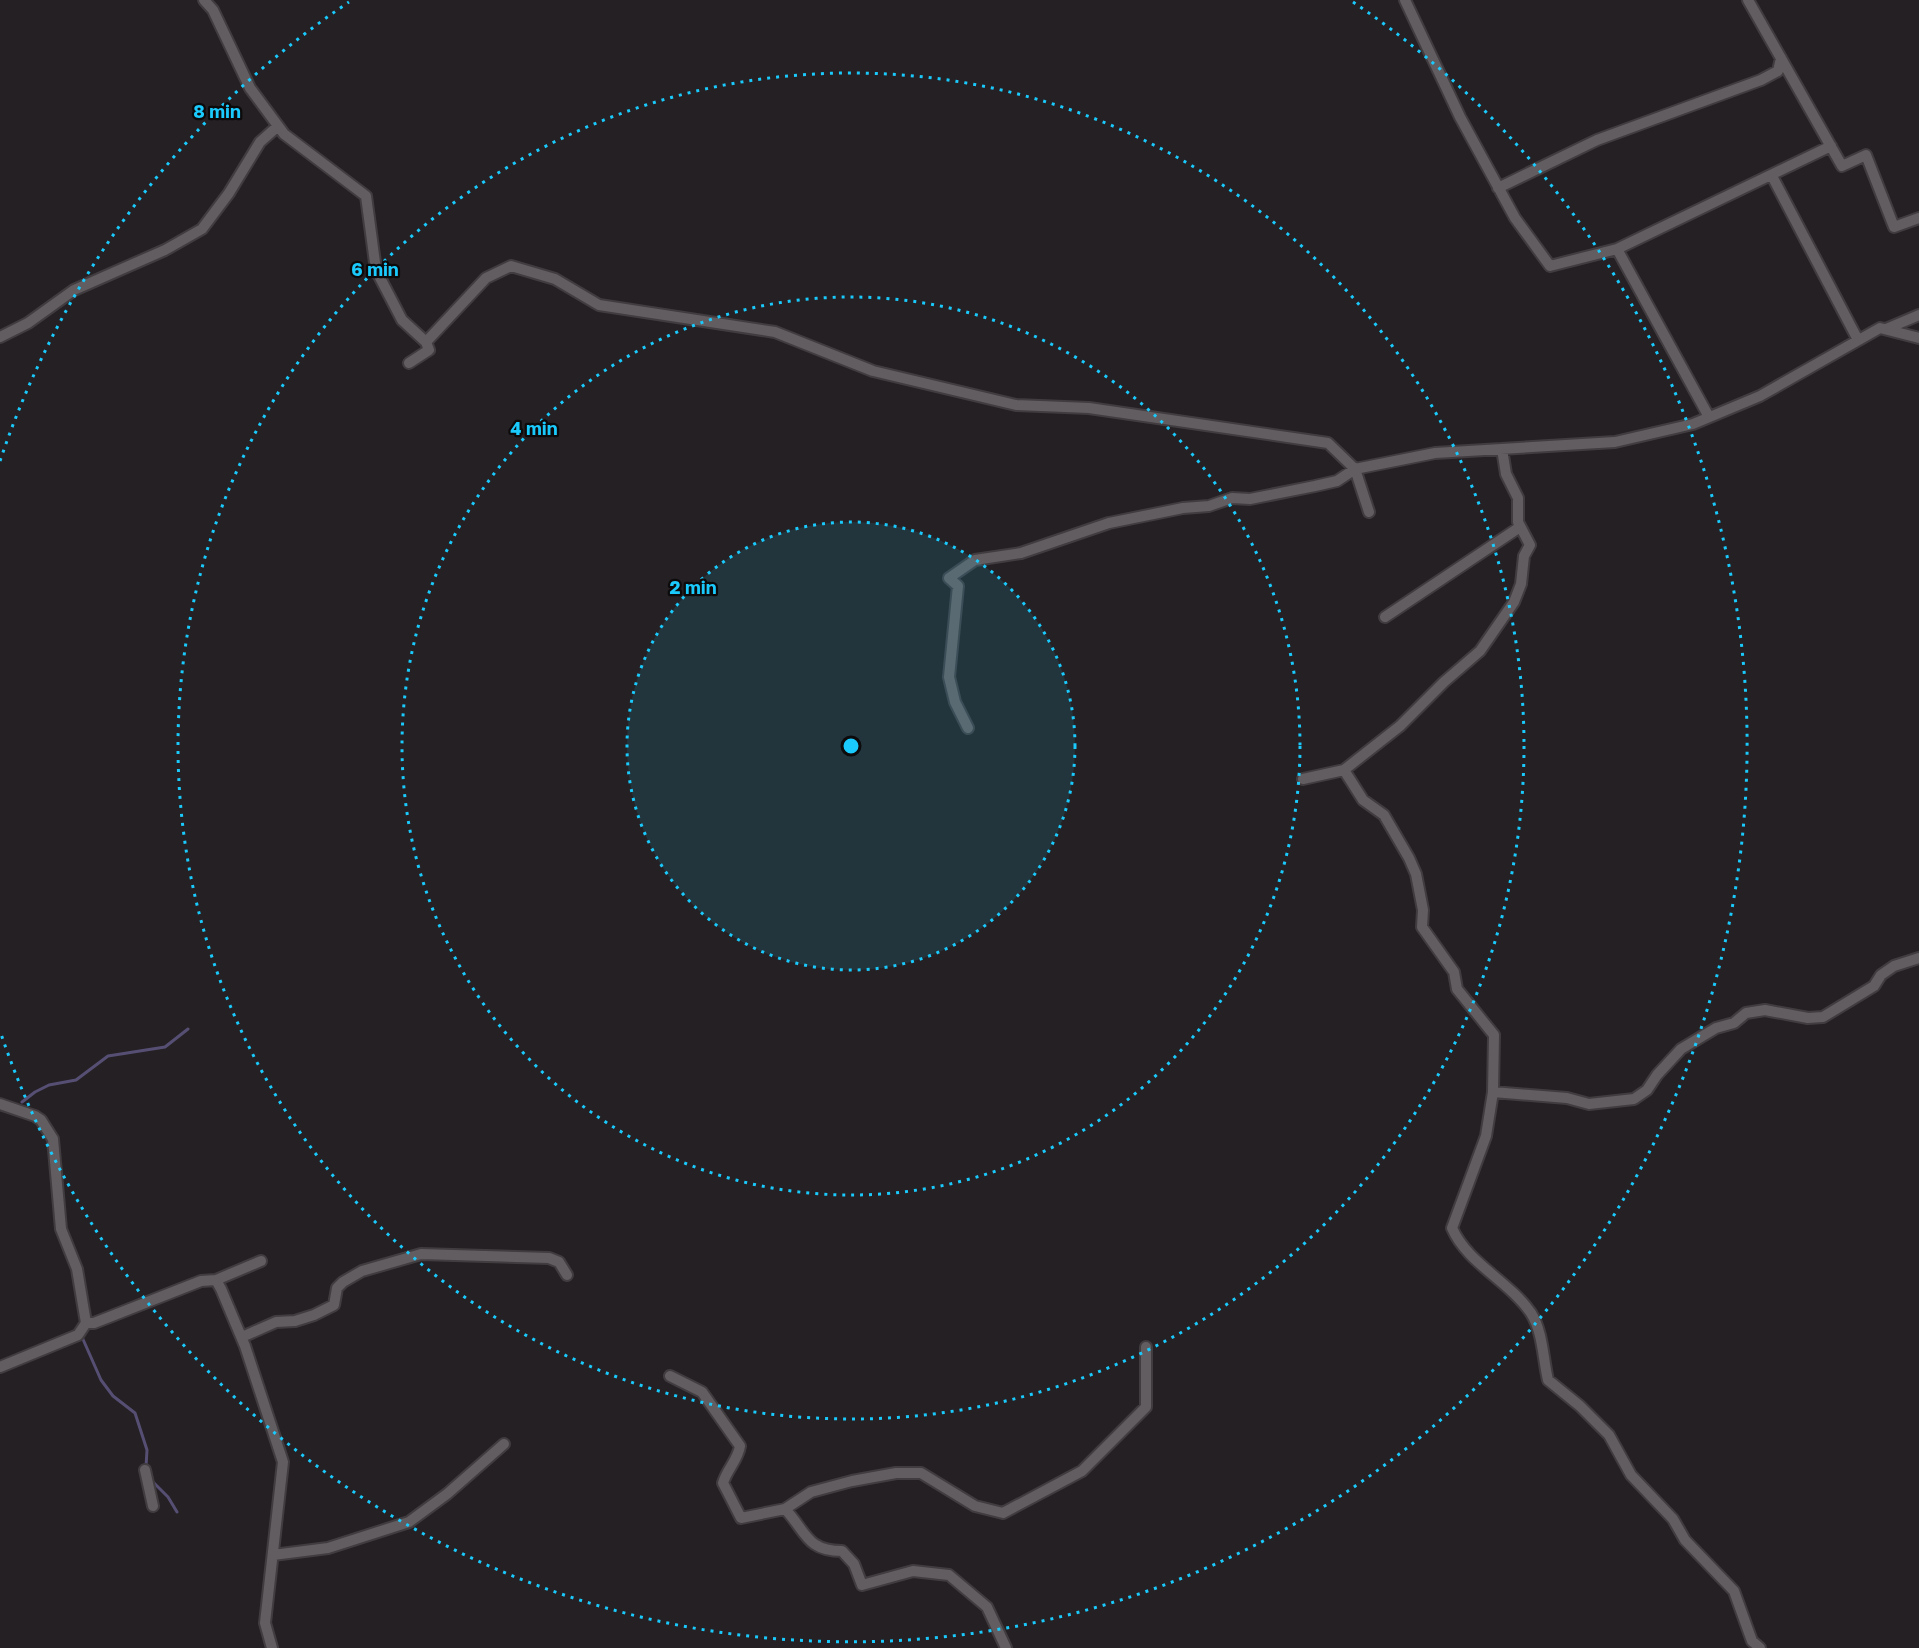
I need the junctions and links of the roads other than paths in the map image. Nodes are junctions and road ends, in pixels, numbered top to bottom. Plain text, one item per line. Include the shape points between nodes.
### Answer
1 (204, 0) edge
2 (1405, 0) edge
3 (1748, 0) edge
4 (1781, 58) junction
5 (278, 126) junction
6 (1831, 146) junction
7 (1772, 176) junction
8 (1498, 188) junction
9 (1919, 218) edge
10 (1617, 249) junction
11 (1919, 315) edge
12 (1886, 329) junction
13 (0, 337) edge
14 (1919, 338) edge
15 (1858, 340) junction
16 (426, 342) junction
17 (409, 363) dead end
18 (1709, 417) junction
19 (1502, 449) junction
20 (1355, 469) junction
21 (1369, 512) dead end
22 (1520, 527) junction
23 (1385, 617) dead end
24 (968, 728) dead end
25 (1344, 770) junction
26 (1303, 779) dead end
27 (1919, 958) edge
28 (1493, 1092) junction
29 (0, 1104) edge
30 (261, 1261) dead end
31 (567, 1275) dead end
32 (216, 1280) junction
33 (86, 1323) junction
34 (242, 1337) junction
35 (1146, 1347) dead end
36 (0, 1367) edge
37 (670, 1376) dead end
38 (504, 1444) dead end
39 (145, 1470) dead end
40 (153, 1506) dead end
41 (785, 1509) junction
42 (273, 1555) junction
43 (272, 1648) edge
44 (1006, 1648) edge
45 (1760, 1648) edge

1 - 5 street via 213,10 250,88
2 - 8 street
3 - 4 street
4 - 6 street
4 - 8 street via 1778,70 1761,80 1597,140
5 - 13 street via 260,142 202,229 74,290 28,323
5 - 16 street via 366,196 376,270 402,320
6 - 7 street
6 - 9 street via 1842,166 1866,155 1894,227
7 - 10 street
7 - 15 street
8 - 10 street via 1550,266
10 - 18 street
11 - 12 street
12 - 14 street
12 - 15 street via 1880,328
15 - 18 street via 1760,396
16 - 17 street via 429,350
16 - 20 street via 486,278 511,266 555,279 599,305 775,332 873,370 1016,405 1089,408 1328,443
18 - 19 street via 1615,442
19 - 20 street via 1435,453
19 - 22 street via 1506,474 1518,498
20 - 21 street
20 - 24 street via 1337,481 1250,500 1232,498 1209,506 1184,507 1109,524 1021,553 975,560 949,578 958,586 950,677 955,702
22 - 23 street
22 - 25 street via 1530,545 1524,556 1521,584 1493,635 1400,726
25 - 26 street
25 - 28 street via 1363,800 1384,815 1409,858 1424,910 1422,927 1454,972 1457,989 1494,1035
27 - 28 street via 1894,966 1874,986 1823,1017 1765,1010 1746,1013 1734,1023 1716,1028 1681,1048 1647,1090 1634,1098 1589,1104 1567,1098
28 - 45 street via 1486,1136 1452,1228 1459,1243 1531,1313 1540,1335 1548,1380 1609,1435 1631,1474 1672,1519 1685,1540 1734,1591 1752,1641
29 - 33 street via 35,1116 53,1139 61,1229 77,1269
30 - 32 street
31 - 34 street via 559,1262 549,1258 421,1254 362,1271 343,1282 334,1305 314,1316 276,1322
32 - 33 street via 201,1281
32 - 34 street
33 - 36 street via 78,1335
34 - 42 street via 283,1462
35 - 41 street via 1146,1407 1082,1471 1003,1513 975,1506 921,1473 852,1480 811,1492
37 - 41 street via 702,1392 740,1446 723,1483 741,1518
38 - 42 street via 409,1522 328,1548
39 - 40 street
41 - 44 street via 809,1542 824,1551 842,1551 854,1564 862,1585 913,1571 949,1575 987,1607
42 - 43 street via 265,1623

